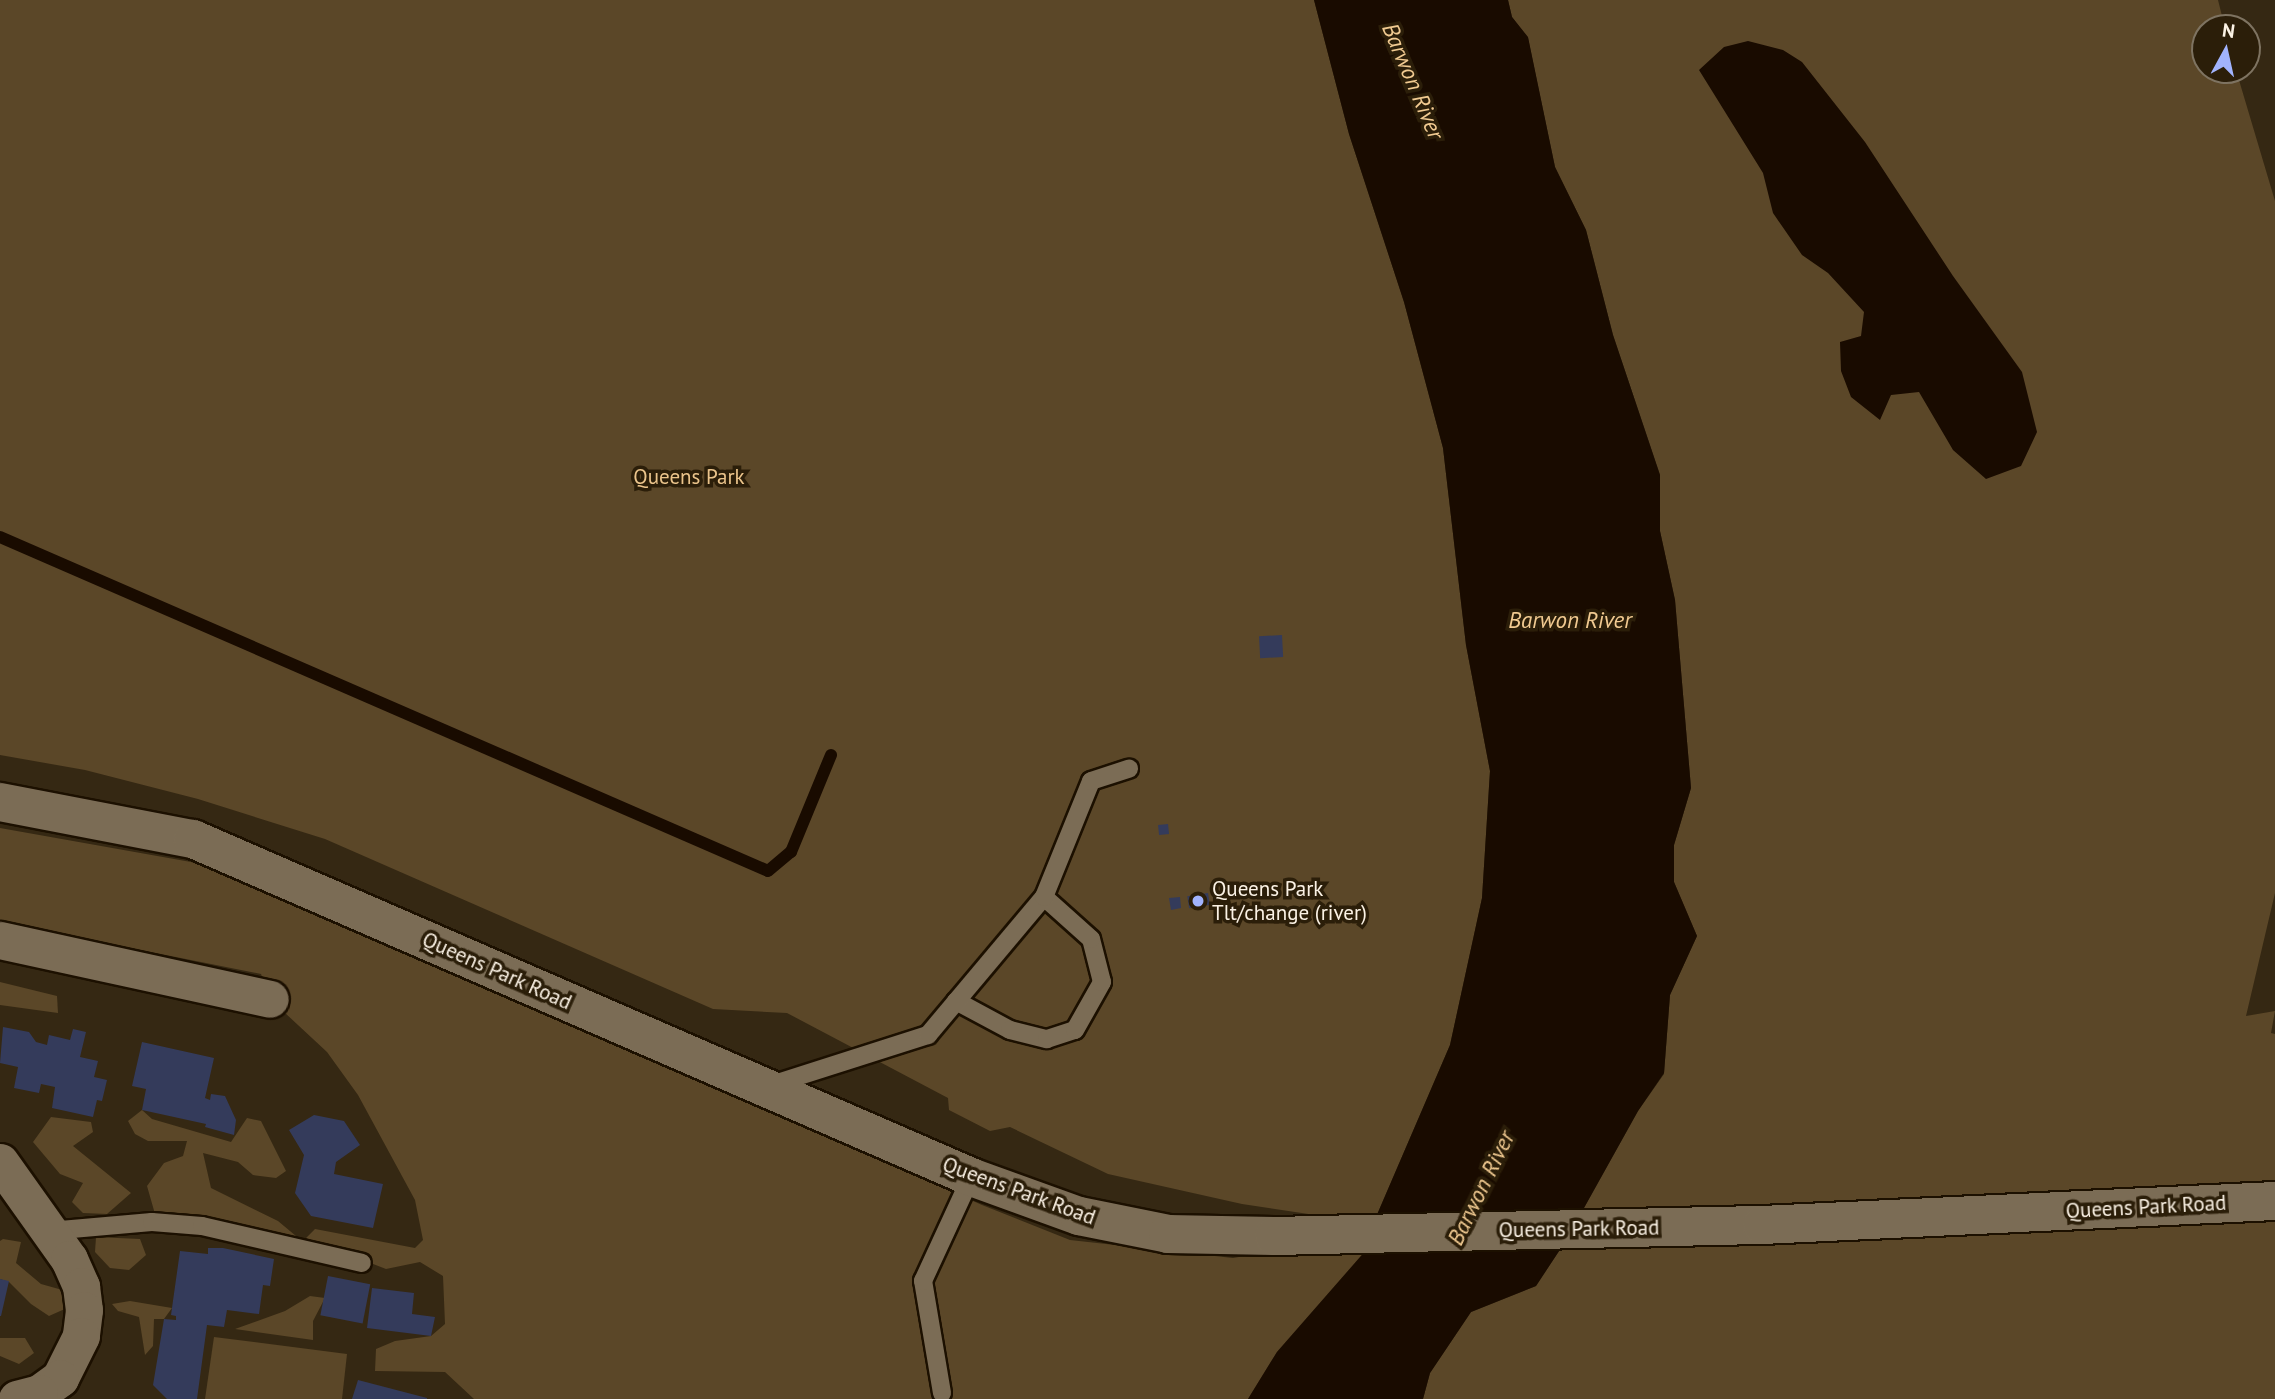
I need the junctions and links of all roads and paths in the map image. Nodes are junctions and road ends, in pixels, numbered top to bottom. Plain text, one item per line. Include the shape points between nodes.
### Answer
1 (1129, 769) dead end
2 (0, 802) edge
3 (1044, 897) junction
4 (0, 940) edge
5 (270, 999) dead end
6 (956, 1001) junction
7 (764, 1087) junction
8 (0, 1162) edge
9 (971, 1177) junction
10 (2275, 1200) edge
11 (49, 1231) junction
12 (362, 1263) dead end
13 (942, 1393) dead end
14 (0, 1398) edge
15 (10, 1399) edge
16 (17, 1399) edge

1 - 3 lane via 1091,781
2 - 7 main road, Queens Park Road via 193,839
3 - 6 lane
3 - 6 lane via 1091,939 1102,982 1075,1030 1047,1039 1010,1030
4 - 5 street
6 - 7 lane via 928,1035
7 - 9 main road, Queens Park Road
8 - 11 street
9 - 10 main road, Queens Park Road via 1079,1216 1155,1231 1274,1236 1762,1225
9 - 13 lane via 923,1281
11 - 12 lane via 152,1222 202,1226
11 - 16 street via 81,1286 81,1336 60,1378
14 - 15 street

